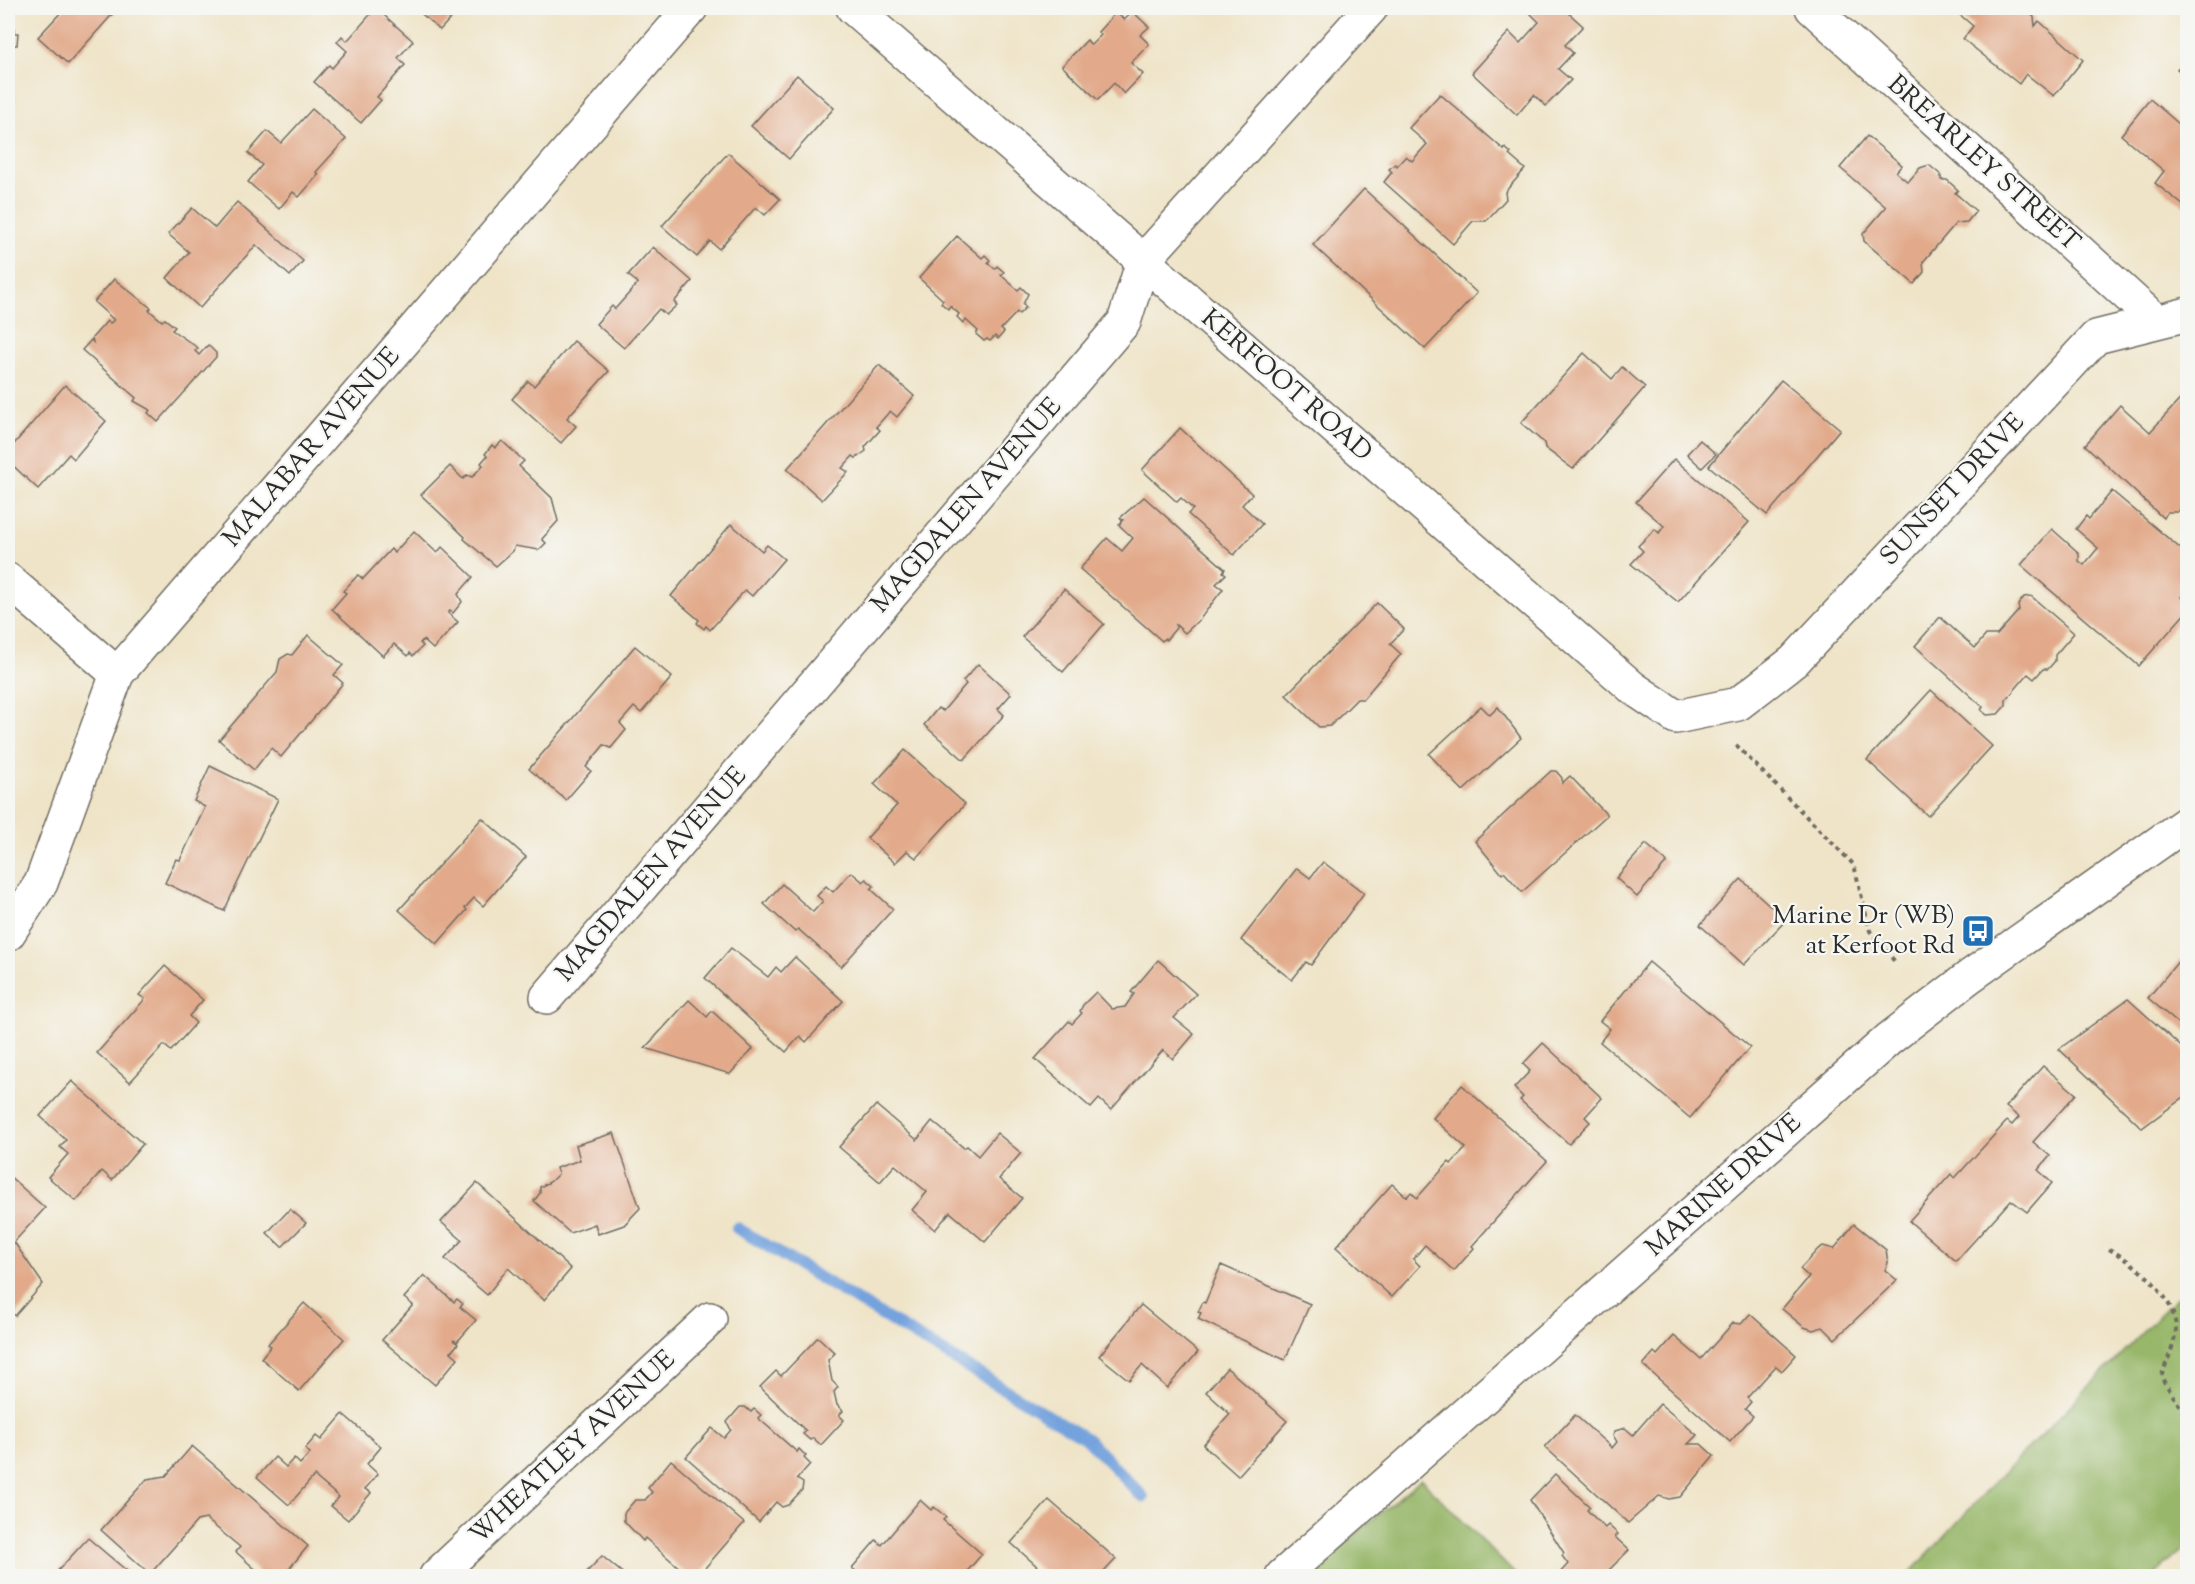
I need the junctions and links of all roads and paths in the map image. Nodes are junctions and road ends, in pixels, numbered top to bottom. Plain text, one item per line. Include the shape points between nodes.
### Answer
1 (691, 8) edge
2 (853, 8) edge
3 (1371, 8) edge
4 (1812, 8) edge
5 (1143, 261) junction
6 (2187, 314) edge
7 (2155, 320) junction
8 (8, 580) edge
9 (117, 674) junction
10 (1738, 704) joint
11 (1736, 745) dead end
12 (2187, 822) edge
13 (8, 934) edge
14 (1896, 963) dead end
15 (547, 997) dead end
16 (2109, 1249) dead end
17 (710, 1319) dead end
18 (2187, 1419) edge
19 (436, 1576) edge
20 (1282, 1576) edge

1 - 9 street, MALABAR AVENUE
2 - 5 street, KERFOOT ROAD
3 - 5 street, MAGDALEN AVENUE
4 - 7 street, BREARLEY STREET
5 - 10 street, KERFOOT ROAD via 1633,688 1676,717
5 - 15 street, MAGDALEN AVENUE via 1124,322
6 - 7 street, SUNSET DRIVE
7 - 10 street, SUNSET DRIVE via 2096,337 1794,661
8 - 9 street
9 - 13 street, MALABAR AVENUE via 41,883
11 - 14 path via 1854,865 1870,931
12 - 20 street, MARINE DRIVE via 1969,977 1889,1039
16 - 18 path via 2133,1262 2157,1288 2172,1313 2176,1329 2161,1377
17 - 19 street, WHEATLEY AVENUE

